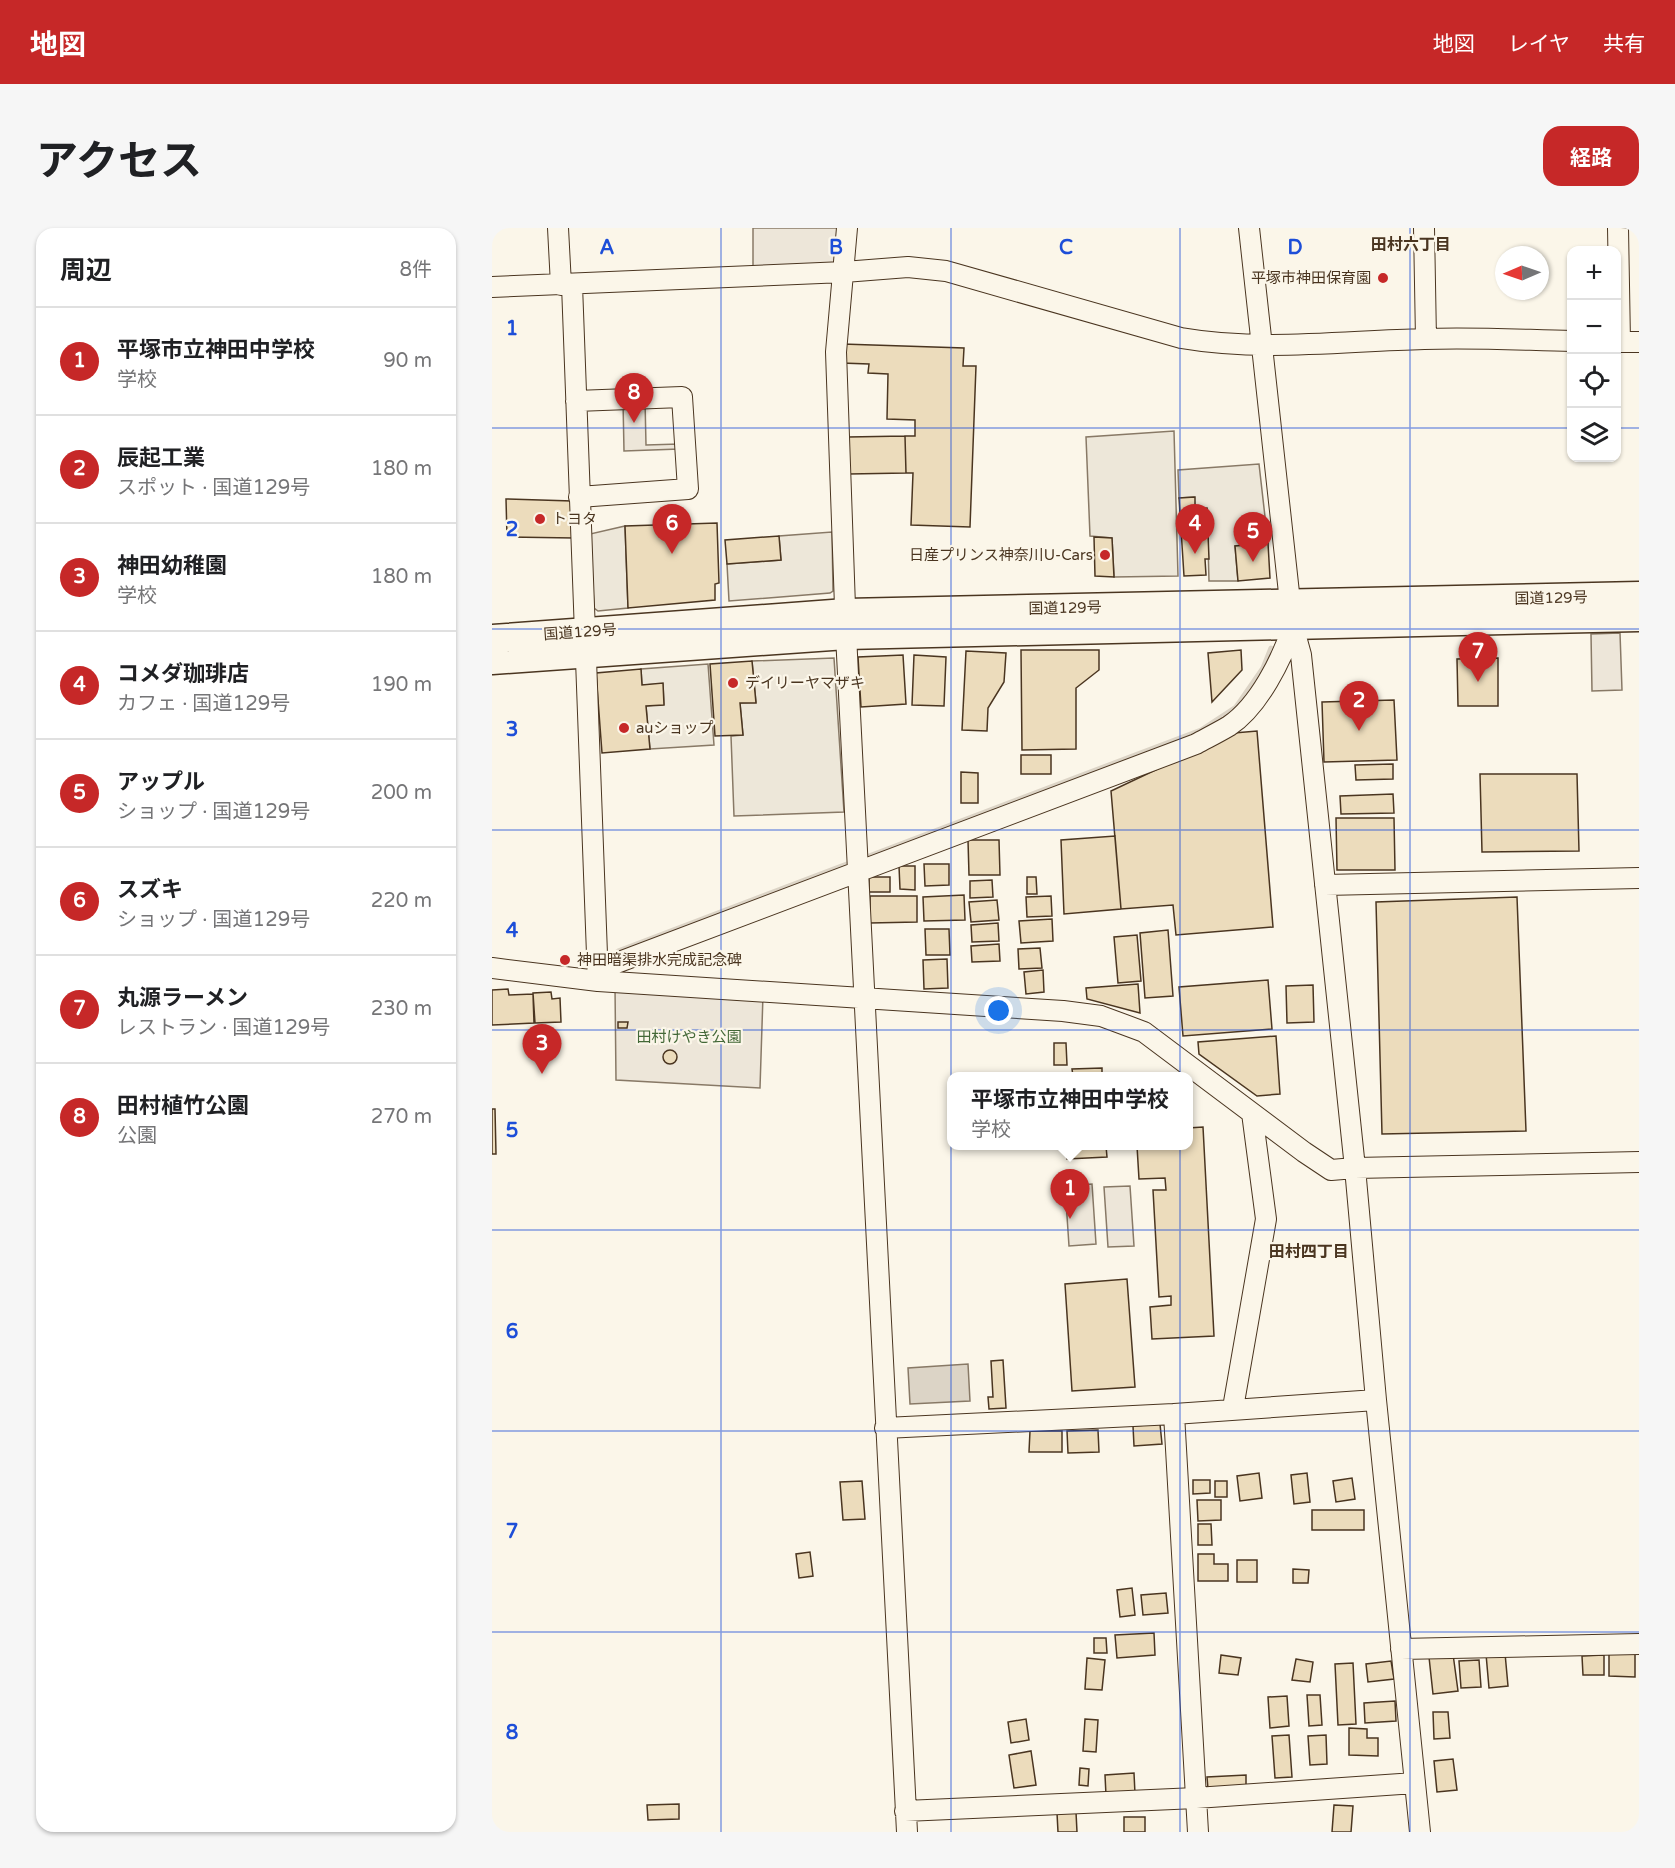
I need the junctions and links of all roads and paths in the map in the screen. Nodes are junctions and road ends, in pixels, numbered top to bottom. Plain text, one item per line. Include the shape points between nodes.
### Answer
1 (558, 228) edge
2 (847, 228) edge
3 (1249, 228) edge
4 (1424, 228) edge
5 (1618, 228) edge
6 (844, 272) junction
7 (567, 285) junction
8 (492, 287) edge
9 (1426, 339) junction
10 (1567, 341) edge
11 (1625, 342) edge
12 (1262, 346) junction
13 (576, 402) junction
14 (579, 497) junction
15 (1639, 596) edge
16 (1291, 614) junction
17 (1639, 617) edge
18 (846, 624) junction
19 (492, 639) edge
20 (585, 642) junction
21 (492, 660) edge
22 (859, 871) junction
23 (1639, 878) edge
24 (1325, 885) junction
25 (492, 968) edge
26 (598, 976) junction
27 (865, 998) junction
28 (1252, 1113) junction
29 (1639, 1162) edge
30 (1355, 1168) junction
31 (1376, 1400) junction
32 (1233, 1408) junction
33 (1174, 1414) junction
34 (885, 1428) junction
35 (1639, 1644) edge
36 (1401, 1649) junction
37 (1415, 1783) junction
38 (1196, 1798) junction
39 (905, 1811) junction
40 (906, 1832) edge
41 (1198, 1832) edge
42 (1420, 1832) edge

1 - 7 street
2 - 6 street
3 - 12 street
4 - 9 street
5 - 11 street
6 - 7 street
6 - 12 street via 908,267 946,271 1181,338
6 - 18 street via 836,352
7 - 8 street
7 - 13 street
9 - 10 street
9 - 12 street
12 - 16 street
13 - 14 street
13 - 14 street via 682,397 688,489
14 - 20 street
15 - 16 highway, 国道129号
16 - 17 highway, 国道129号
16 - 18 highway, 国道129号
16 - 22 street via 1284,651 1272,676 1231,725 1196,744
16 - 24 street via 1301,655
18 - 20 highway, 国道129号
18 - 22 street
19 - 20 highway, 国道129号
20 - 21 highway, 国道129号
20 - 26 street
22 - 26 street
22 - 27 street
23 - 24 street
24 - 30 street
25 - 26 street
26 - 27 street
27 - 28 street via 1101,1016 1144,1032
27 - 34 street
28 - 30 street via 1330,1170
28 - 32 street via 1266,1219
29 - 30 street
30 - 31 street
31 - 32 street
31 - 36 street
32 - 33 street
33 - 34 street
33 - 38 street
34 - 39 street
35 - 36 street
36 - 37 street
37 - 38 street
37 - 42 street
38 - 39 street
38 - 41 street
39 - 40 street

